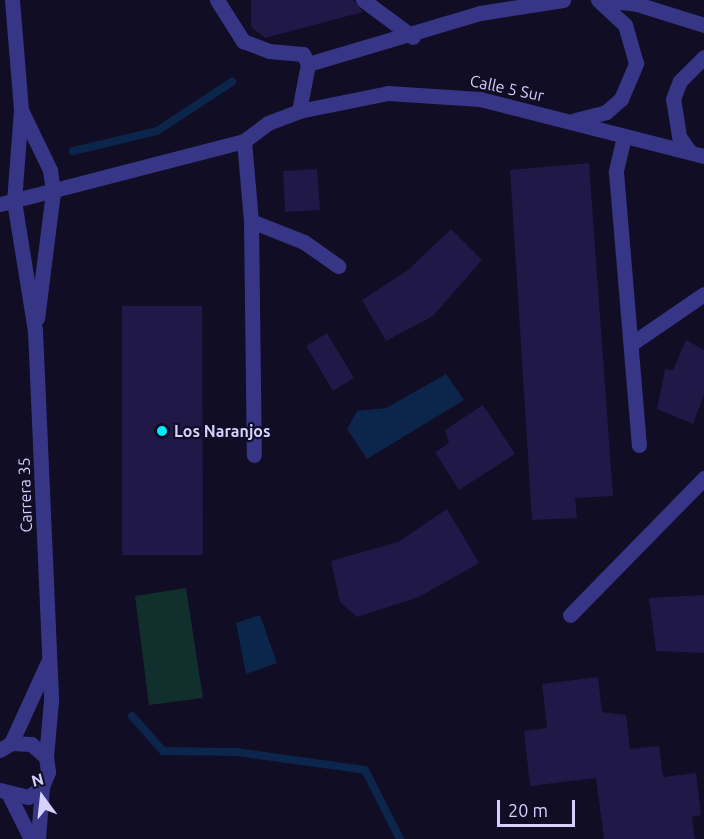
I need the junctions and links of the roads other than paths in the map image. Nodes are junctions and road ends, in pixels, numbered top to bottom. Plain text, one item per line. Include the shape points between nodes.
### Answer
1 (12, 0) edge
2 (217, 0) edge
3 (363, 0) edge
4 (563, 0) edge
5 (600, 0) edge
6 (704, 26) edge
7 (413, 37) junction
8 (704, 57) edge
9 (308, 63) junction
10 (21, 110) junction
11 (299, 111) junction
12 (569, 121) junction
13 (624, 136) junction
14 (244, 141) junction
15 (697, 154) edge
16 (53, 192) junction
17 (7, 202) edge
18 (251, 221) junction
19 (338, 266) dead end
20 (704, 294) edge
21 (35, 330) junction
22 (631, 344) junction
23 (639, 445) dead end
24 (254, 455) dead end
25 (704, 478) edge
26 (570, 615) dead end
27 (50, 659) junction
28 (6, 746) edge
29 (46, 758) junction
30 (42, 787) junction
31 (2, 792) edge
32 (31, 839) edge
33 (38, 839) edge

1 - 10 street, Carrera 35
2 - 9 street via 243,41 269,51 303,54
3 - 7 street
4 - 7 street via 480,13
5 - 6 street via 637,4
5 - 12 street via 625,25 634,43 632,82 606,112
7 - 9 street
8 - 15 street via 680,81 673,99 679,136
9 - 11 street
10 - 16 street, Carrera 35 via 50,170
10 - 17 street, Carrera 35
11 - 12 street, Calle 5 Sur via 388,93 441,94
11 - 14 street, Calle 5 Sur via 268,123
12 - 13 street, Calle 5 Sur
13 - 15 street, Calle 5 Sur
13 - 22 street via 616,172
14 - 16 street, Calle 5 Sur
14 - 18 street
16 - 17 street, Calle 5 Sur
16 - 21 street, Carrera 35
17 - 21 street, Carrera 35
18 - 19 street via 304,242
18 - 24 street
20 - 22 street
21 - 27 street, Carrera 35
22 - 23 street
25 - 26 street
27 - 28 street, Carrera 35
27 - 29 street, Carrera 35
28 - 29 street via 31,744
29 - 30 street, Carrera 35
30 - 31 street via 28,797
30 - 33 street
31 - 32 street

